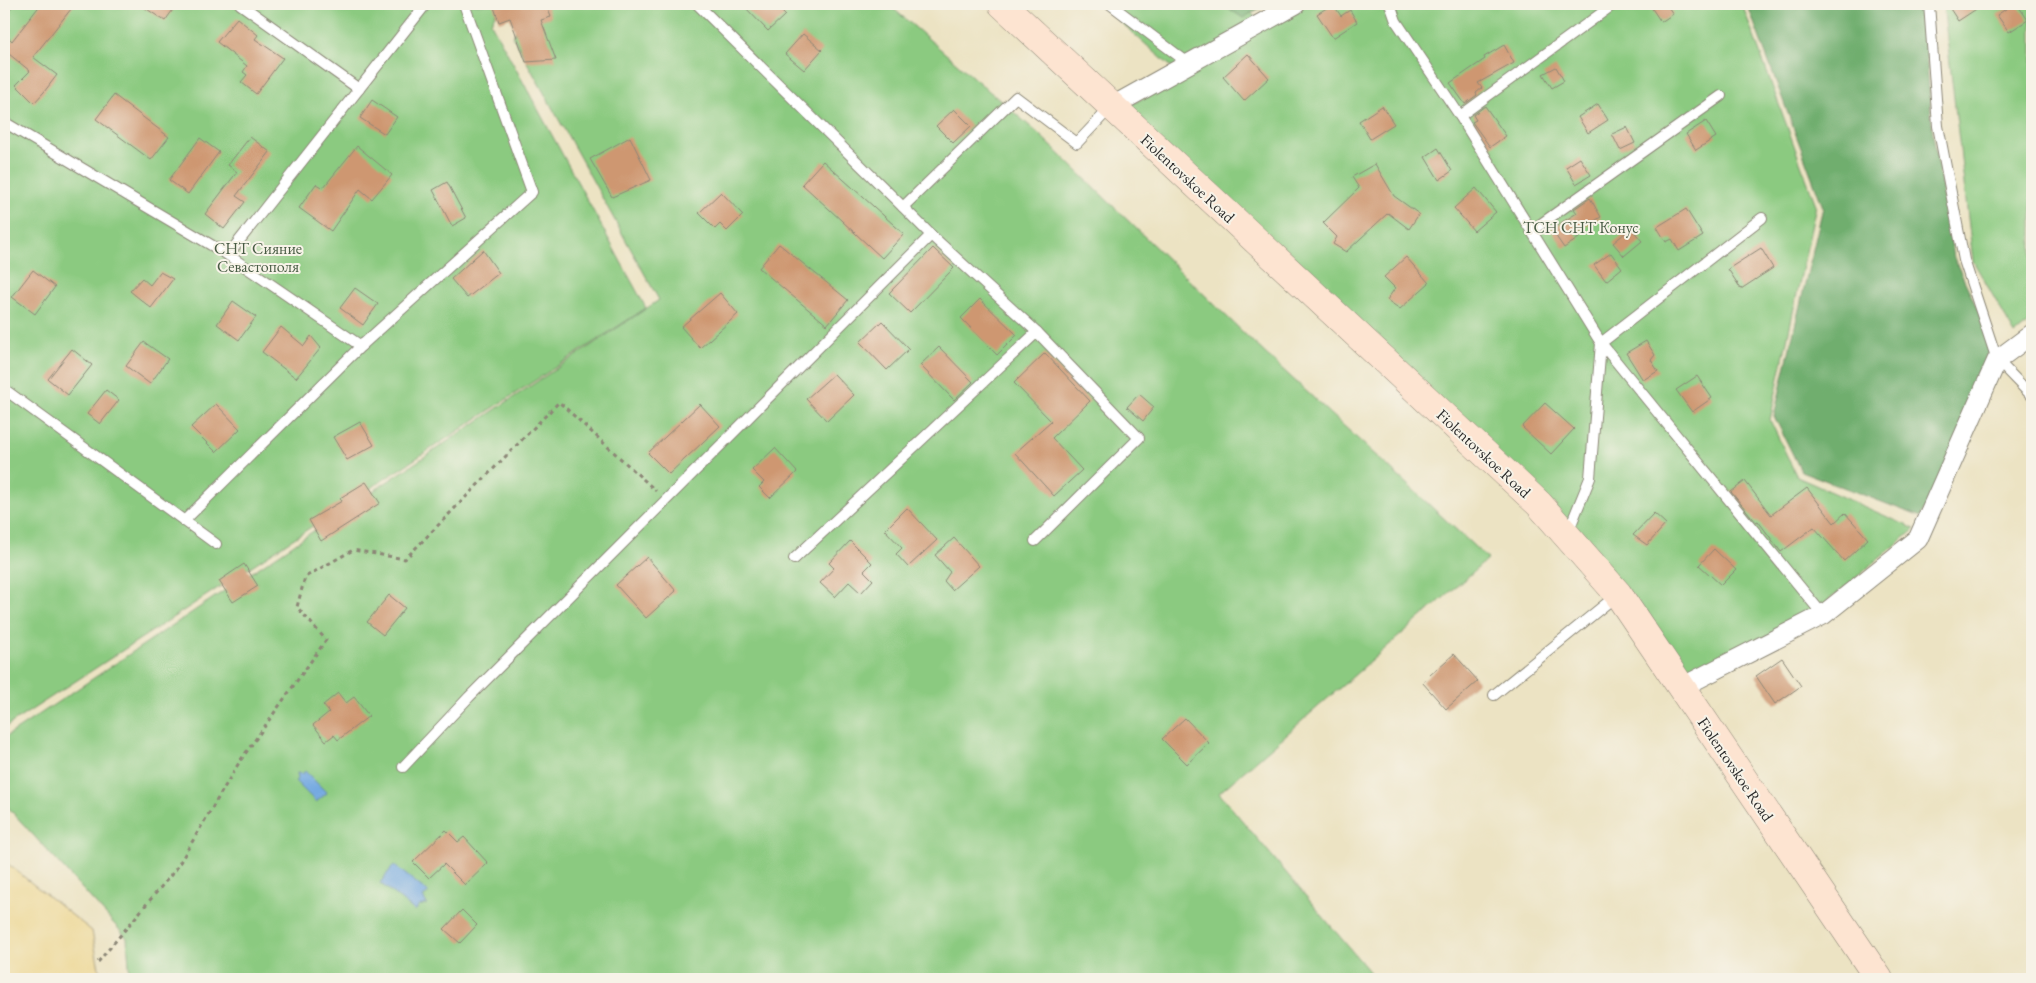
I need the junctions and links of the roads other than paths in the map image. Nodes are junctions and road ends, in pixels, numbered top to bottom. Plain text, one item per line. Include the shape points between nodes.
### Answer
1 (7, 4) edge
2 (240, 4) edge
3 (426, 4) edge
4 (464, 4) edge
5 (697, 4) edge
6 (1002, 4) edge
7 (1110, 4) edge
8 (1296, 4) edge
9 (1390, 4) edge
10 (1614, 4) edge
11 (1929, 4) edge
12 (4, 8) edge
13 (1188, 63) junction
14 (359, 89) junction
15 (1721, 96) dead end
16 (1111, 107) junction
17 (1460, 116) junction
18 (4, 122) edge
19 (903, 207) junction
20 (1762, 218) dead end
21 (1531, 231) junction
22 (931, 235) junction
23 (228, 256) junction
24 (1037, 332) junction
25 (2032, 334) edge
26 (1601, 343) junction
27 (361, 346) junction
28 (1997, 360) junction
29 (4, 389) edge
30 (2032, 396) edge
31 (184, 521) junction
32 (1567, 534) junction
33 (1035, 541) dead end
34 (216, 544) dead end
35 (794, 560) dead end
36 (1618, 594) junction
37 (1822, 615) junction
38 (1682, 687) junction
39 (1494, 695) dead end
40 (403, 767) dead end
41 (1879, 979) edge

1 - 12 lane
2 - 14 lane
3 - 14 lane
4 - 27 lane via 532,192
5 - 19 lane
6 - 16 main road, Fiolentovskoe Road
7 - 13 lane
8 - 13 street
9 - 17 lane via 1396,21
10 - 17 lane
11 - 28 lane via 1938,126 1964,260
13 - 16 street
14 - 23 lane
15 - 21 lane
16 - 19 lane via 1077,143 1016,97
16 - 32 main road, Fiolentovskoe Road via 1539,504
17 - 21 lane
18 - 23 lane
19 - 22 lane
20 - 26 lane
21 - 26 lane
22 - 24 lane
22 - 40 lane
23 - 27 lane
24 - 33 lane via 1139,438
24 - 35 lane
25 - 28 street
26 - 32 lane via 1590,478
26 - 37 lane
27 - 31 lane
28 - 30 lane
28 - 37 street via 1918,539
29 - 31 lane
31 - 34 lane
32 - 36 main road, Fiolentovskoe Road
36 - 38 main road, Fiolentovskoe Road
36 - 39 lane
37 - 38 street
38 - 41 main road, Fiolentovskoe Road

